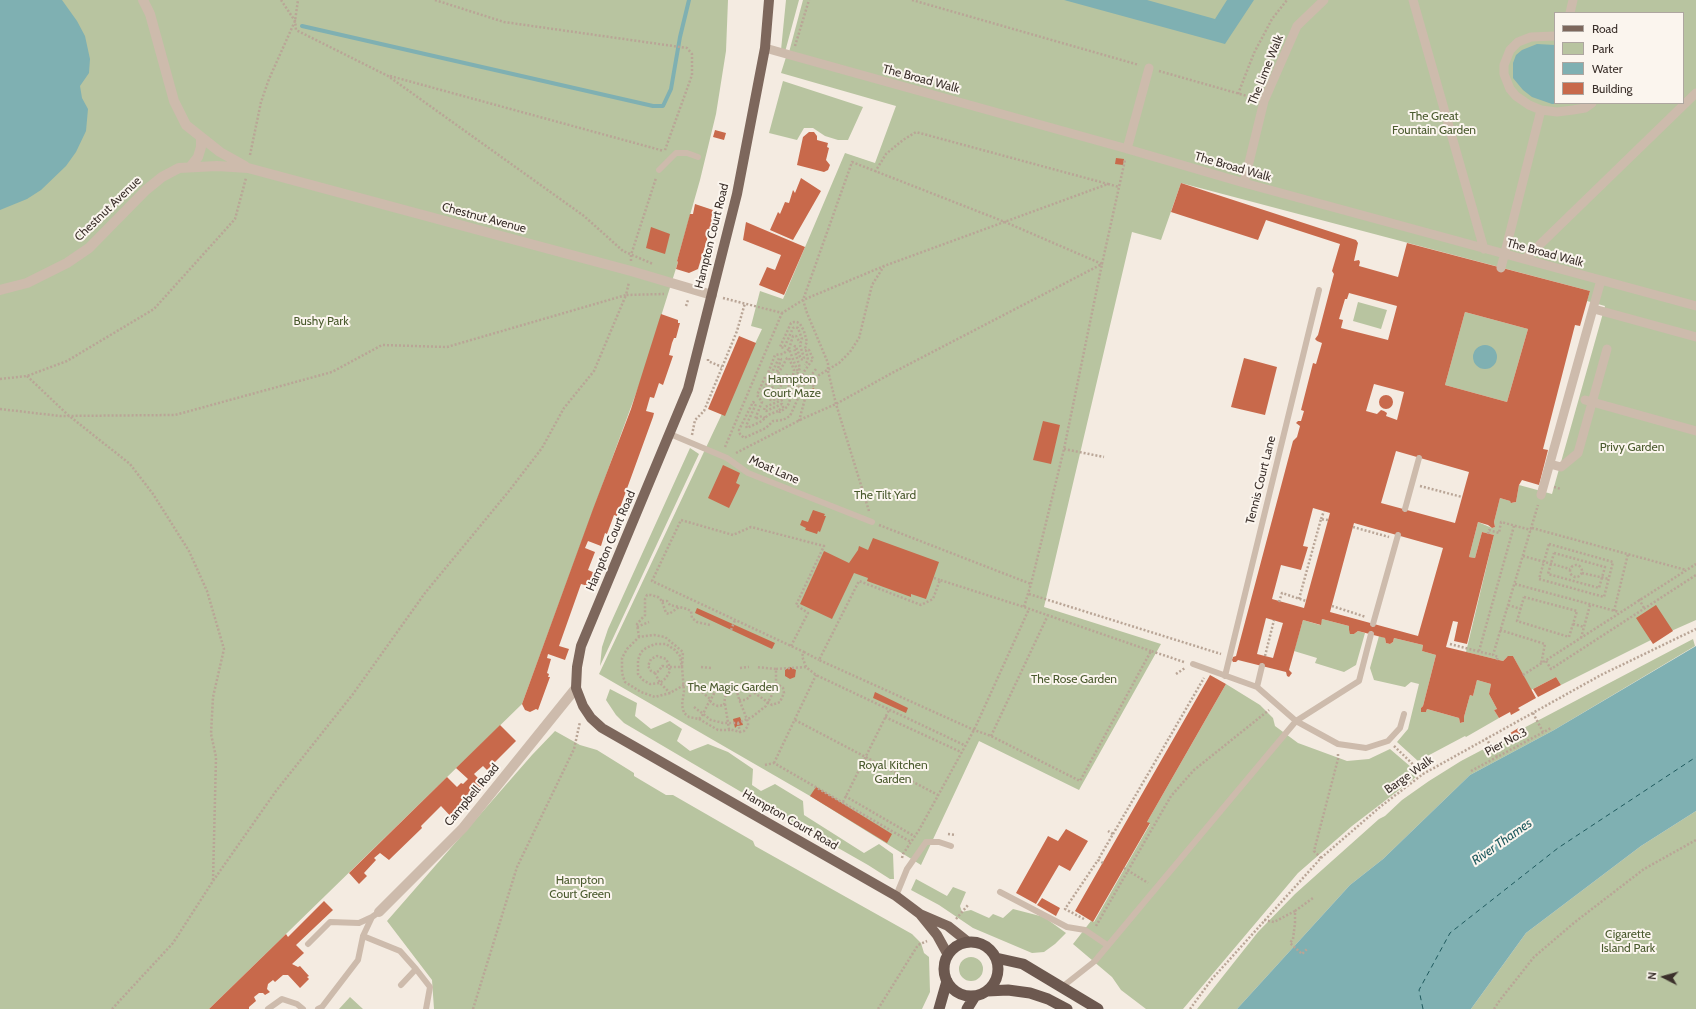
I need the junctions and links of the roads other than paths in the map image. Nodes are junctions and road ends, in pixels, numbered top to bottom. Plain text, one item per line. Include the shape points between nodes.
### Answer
1 (143, 0) edge
2 (769, 0) edge
3 (1324, 0) edge
4 (1413, 0) edge
5 (1573, 0) edge
6 (1570, 12) edge
7 (1554, 36) edge
8 (765, 48) junction
9 (1149, 68) road end
10 (1696, 93) edge
11 (1591, 104) edge
12 (1541, 110) junction
13 (201, 138) junction
14 (1127, 149) junction
15 (698, 158) dead end
16 (190, 167) junction
17 (248, 168) junction
18 (659, 170) dead end
19 (1244, 184) junction
20 (1484, 249) junction
21 (1505, 254) junction
22 (1525, 260) junction
23 (1501, 268) dead end
24 (1602, 280) junction
25 (5, 289) edge
26 (1319, 290) dead end
27 (712, 295) junction
28 (0, 296) edge
29 (1696, 306) edge
30 (1594, 309) junction
31 (1696, 337) edge
32 (1607, 349) dead end
33 (1581, 399) junction
34 (1696, 431) edge
35 (670, 434) junction
36 (1419, 458) dead end
37 (1550, 464) junction
38 (1541, 495) road end
39 (1405, 510) dead end
40 (872, 522) road end
41 (1397, 537) road end
42 (1374, 622) road end
43 (1371, 634) dead end
44 (1193, 664) road end
45 (1262, 666) dead end
46 (1225, 676) junction
47 (1257, 687) junction
48 (576, 688) junction
49 (1404, 714) dead end
50 (1296, 721) junction
51 (951, 846) dead end
52 (1000, 892) dead end
53 (896, 896) junction
54 (920, 914) junction
55 (376, 915) junction
56 (364, 936) junction
57 (968, 942) junction
58 (308, 944) dead end
59 (1106, 946) junction
60 (948, 955) junction
61 (996, 958) junction
62 (416, 969) junction
63 (947, 981) junction
64 (401, 985) dead end
65 (1062, 987) junction
66 (987, 991) junction
67 (975, 996) junction
68 (268, 1009) edge
69 (303, 1009) edge
70 (318, 1009) edge
71 (426, 1009) edge
72 (939, 1009) edge
73 (967, 1009) edge
74 (1067, 1009) edge
75 (1098, 1009) edge

1 - 13 street, Chestnut Avenue via 150,14 174,101 186,125
2 - 8 main road, Hampton Court Road
3 - 19 street, The Lime Walk via 1298,26 1264,101
4 - 20 street
5 - 6 street
7 - 12 street via 1531,37 1518,42 1510,50 1504,65 1504,74 1510,89 1528,105
8 - 14 street, The Broad Walk
8 - 27 main road, Hampton Court Road via 737,194
9 - 14 street
10 - 22 street
11 - 12 street via 1585,108 1557,112
12 - 21 street
13 - 16 street via 198,157
13 - 17 street, Chestnut Avenue
14 - 19 street, The Broad Walk
15 - 18 lane via 687,153 676,153
16 - 17 street, Chestnut Avenue
16 - 25 street, Chestnut Avenue via 179,168 162,177 89,248 67,263 43,276
17 - 27 street, Chestnut Avenue
19 - 20 street, The Broad Walk
20 - 21 street, The Broad Walk
21 - 22 street, The Broad Walk
21 - 23 street
22 - 24 street, The Broad Walk
24 - 29 street, The Broad Walk
24 - 30 street
25 - 28 lane
26 - 46 lane, Tennis Court Lane
27 - 35 main road, Hampton Court Road via 688,389
30 - 31 street
30 - 33 street
32 - 33 street
33 - 34 street
33 - 37 street
33 - 37 street via 1578,453 1561,467
35 - 40 lane, Moat Lane via 724,457 748,473
35 - 48 main road, Hampton Court Road via 581,646
36 - 39 lane
37 - 38 street via 1548,486
41 - 42 lane
43 - 50 lane via 1359,682
44 - 46 lane
45 - 47 lane
46 - 47 lane
47 - 50 lane
48 - 53 main road, Hampton Court Road via 591,718 612,735
48 - 55 street, Campbell Road via 463,828
49 - 50 lane via 1400,728 1388,741 1366,748 1338,744
50 - 59 lane
51 - 53 lane via 939,842 926,842 907,869
52 - 59 lane via 1067,927 1085,930
53 - 54 main road, Hampton Court Road
54 - 57 main road, Hampton Court Road via 948,926
54 - 60 main road, Hampton Court Road via 937,935
55 - 56 lane
55 - 58 lane via 359,923 330,922
56 - 62 lane via 400,951
56 - 70 lane via 358,960
57 - 60 highway via 959,945
57 - 61 highway via 983,944
59 - 65 lane via 1094,961
60 - 63 highway via 944,968
61 - 65 highway via 1023,964
61 - 66 highway via 998,973
62 - 64 lane
62 - 71 lane via 430,987
63 - 67 highway via 957,992
63 - 72 highway
65 - 75 highway
66 - 67 highway
66 - 74 highway via 1030,993
67 - 73 highway
68 - 69 lane via 282,999

